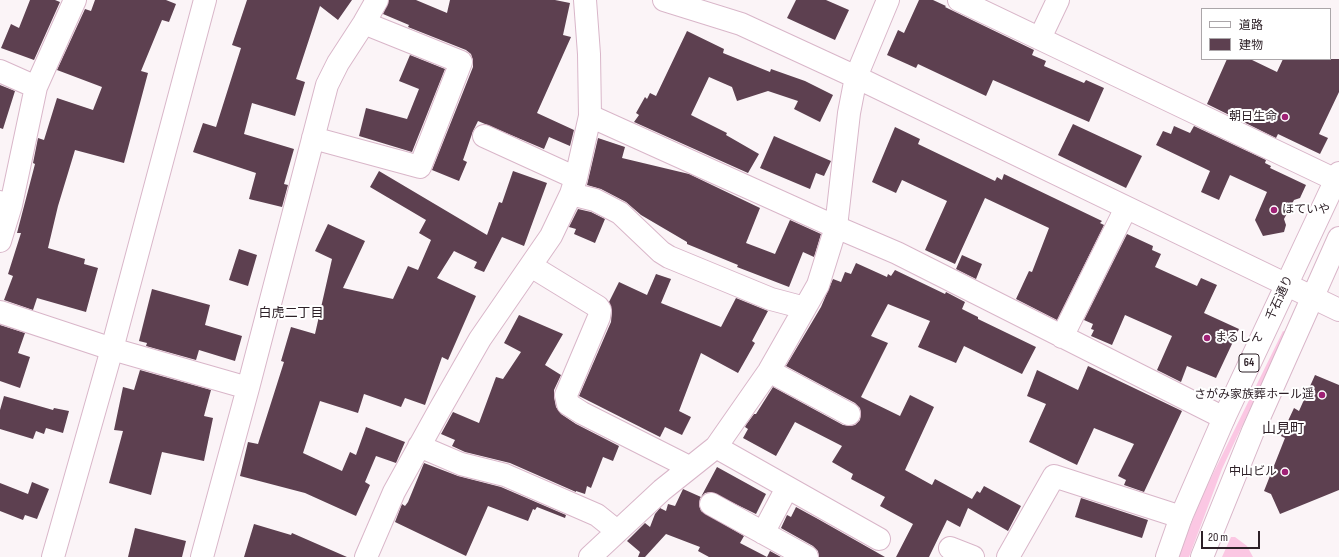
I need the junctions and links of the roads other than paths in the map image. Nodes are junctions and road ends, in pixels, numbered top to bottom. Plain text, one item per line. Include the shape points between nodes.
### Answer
1 (75, 0) edge
2 (205, 0) edge
3 (377, 0) edge
4 (585, 0) edge
5 (664, 0) edge
6 (888, 0) edge
7 (959, 0) edge
8 (1058, 0) edge
9 (364, 23) junction
10 (1040, 38) junction
11 (0, 71) edge
12 (856, 77) junction
13 (36, 87) junction
14 (590, 116) junction
15 (484, 136) dead end
16 (313, 138) junction
17 (1337, 177) edge
18 (573, 186) junction
19 (6, 204) edge
20 (1126, 208) junction
21 (836, 227) junction
22 (1339, 238) edge
23 (0, 241) edge
24 (531, 266) junction
25 (1286, 285) junction
26 (1312, 298) junction
27 (804, 308) junction
28 (1339, 310) edge
29 (0, 312) edge
30 (1062, 337) junction
31 (112, 349) junction
32 (769, 371) junction
33 (248, 388) junction
34 (848, 414) dead end
35 (1224, 418) junction
36 (419, 446) junction
37 (716, 447) junction
38 (689, 467) junction
39 (787, 488) junction
40 (711, 504) dead end
41 (1181, 517) junction
42 (617, 531) junction
43 (763, 533) junction
44 (879, 539) dead end
45 (950, 548) dead end
46 (53, 557) edge
47 (202, 557) edge
48 (366, 557) edge
49 (590, 557) edge
50 (807, 557) edge
51 (973, 557) edge
52 (1008, 557) edge
53 (1167, 557) edge
54 (1202, 557) edge

1 - 13 street
2 - 31 street
3 - 9 street
4 - 14 street
5 - 12 street via 740,24
6 - 12 street
7 - 10 street
8 - 10 street
9 - 16 street via 332,74
9 - 16 street via 461,62 420,167
10 - 17 street
11 - 13 street
12 - 20 street
12 - 21 street via 849,113
13 - 19 street
14 - 18 street
14 - 21 street
15 - 18 street
16 - 33 street
17 - 25 street, 千石通り / 64
18 - 24 street via 551,236
18 - 27 street via 620,213 669,257 771,299
19 - 23 street
20 - 25 street
20 - 30 street
21 - 27 street via 818,285
21 - 30 street via 897,253
22 - 26 street
24 - 36 street via 480,339
24 - 38 street via 600,310 568,388 568,404
25 - 26 street
25 - 35 street, 千石通り / 64
26 - 28 street
26 - 54 street via 1253,431
27 - 32 street
29 - 31 street
30 - 35 street
31 - 33 street
31 - 46 street
32 - 34 street
32 - 37 street
33 - 47 street
35 - 41 street, 千石通り / 64
36 - 42 street via 461,464 505,475 597,515
36 - 48 street via 394,492
37 - 38 street
37 - 39 street
38 - 42 street
39 - 43 street
39 - 44 street
40 - 43 street
41 - 52 street via 1054,476
41 - 53 street, 千石通り / 64
42 - 49 street
43 - 50 street
45 - 51 street

